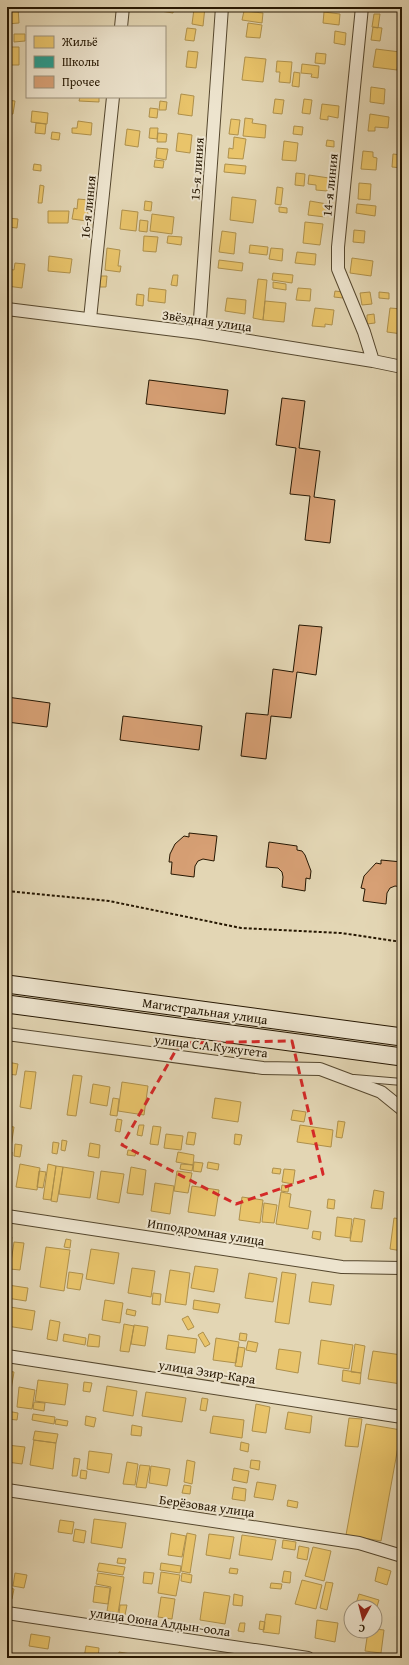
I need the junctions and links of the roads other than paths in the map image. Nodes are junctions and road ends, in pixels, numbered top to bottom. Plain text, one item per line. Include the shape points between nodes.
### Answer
1 (123, 7) edge
2 (222, 7) edge
3 (362, 7) edge
4 (121, 26) edge
5 (113, 98) edge
6 (7, 309) edge
7 (90, 319) junction
8 (199, 333) junction
9 (373, 361) junction
10 (402, 367) edge
11 (7, 984) edge
12 (7, 1004) edge
13 (7, 1034) edge
14 (402, 1037) edge
15 (402, 1057) edge
16 (342, 1077) junction
17 (402, 1082) edge
18 (402, 1109) edge
19 (7, 1216) edge
20 (402, 1268) edge
21 (7, 1356) edge
22 (402, 1417) edge
23 (7, 1490) edge
24 (402, 1556) edge
25 (7, 1613) edge
26 (308, 1658) edge

1 - 4 street
2 - 8 street, 15-я линия
3 - 9 street, 14-я линия via 338,269
5 - 7 street, 16-я линия
6 - 7 street, Звёздная улица
7 - 8 street, Звёздная улица
8 - 9 street, Звёздная улица
9 - 10 street, Звёздная улица
11 - 14 main road, Магистральная улица
12 - 15 main road, Магистральная улица
13 - 16 street, улица С.А.Кужугета via 263,1068 320,1069
16 - 17 lane
16 - 18 street, улица С.А.Кужугета via 381,1092
19 - 20 street, Ипподромная улица via 342,1267
21 - 22 street, улица Эзир-Кара
23 - 24 street, Берёзовая улица via 359,1543
25 - 26 street, улица Оюна Алдын-оола

